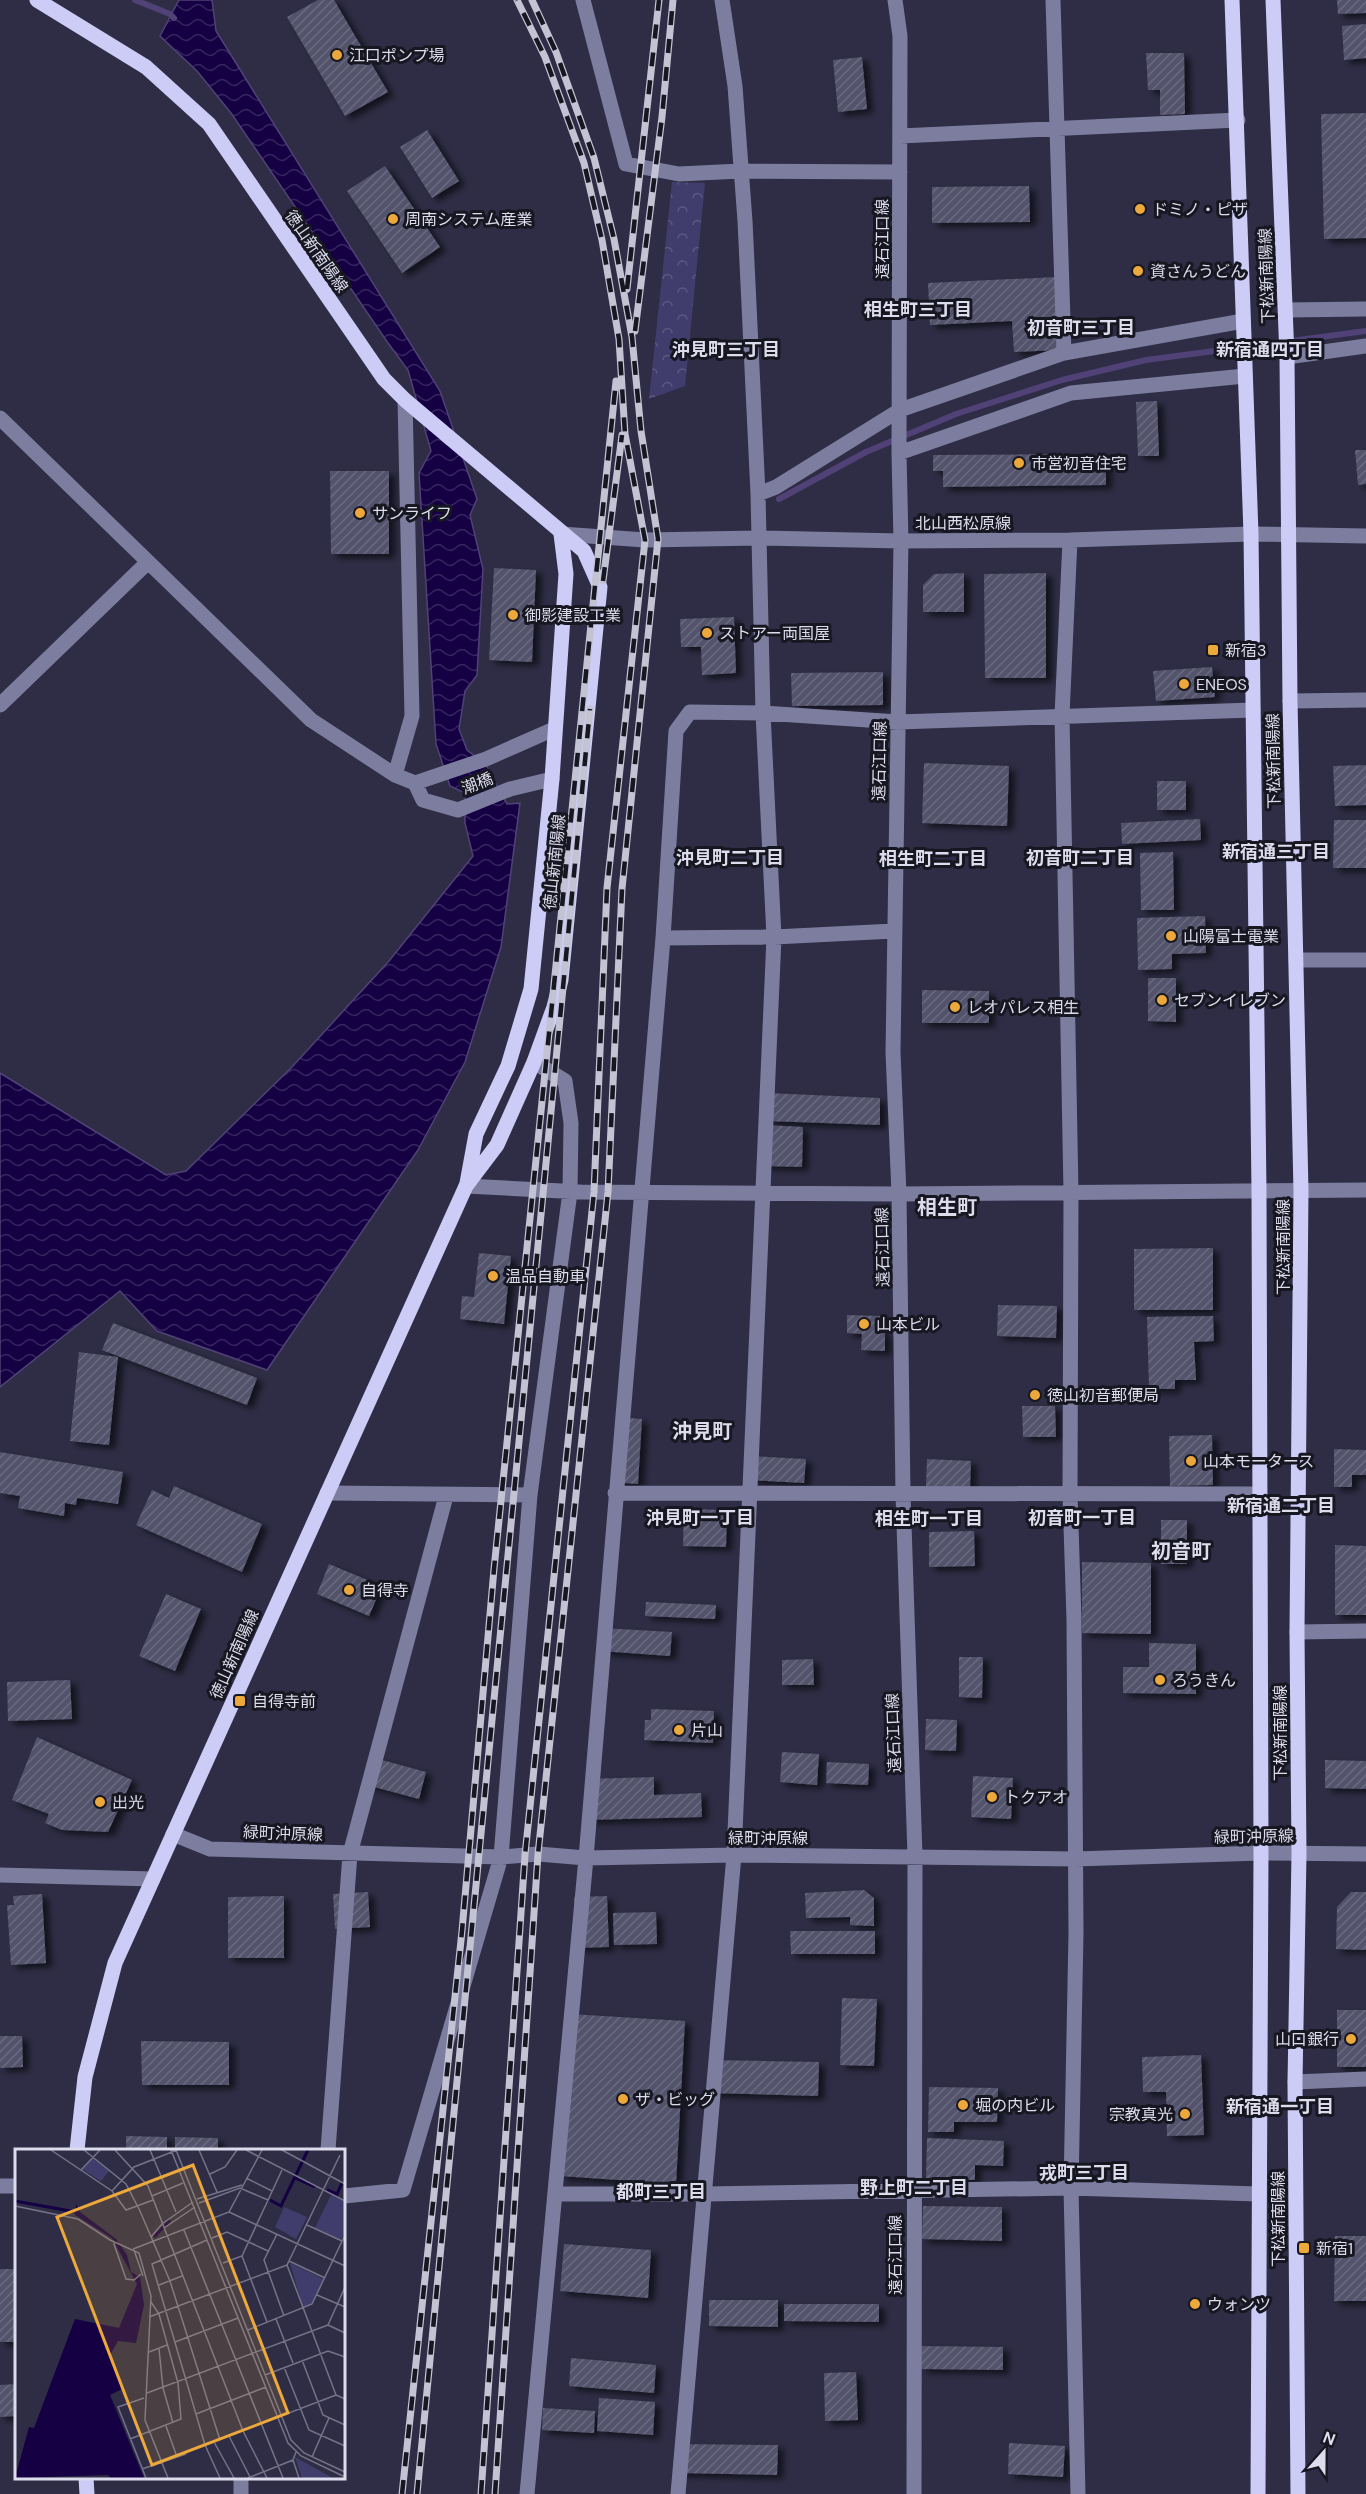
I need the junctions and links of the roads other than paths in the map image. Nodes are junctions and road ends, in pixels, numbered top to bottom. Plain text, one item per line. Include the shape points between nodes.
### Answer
1 (37, 0) edge
2 (583, 0) edge
3 (722, 0) edge
4 (895, 0) edge
5 (1053, 0) edge
6 (1232, 0) edge
7 (1273, 0) edge
8 (1238, 120) junction
9 (1056, 130) junction
10 (900, 136) junction
11 (741, 171) junction
12 (900, 172) junction
13 (1366, 309) edge
14 (1286, 310) junction
15 (1244, 327) junction
16 (1366, 346) edge
17 (1064, 353) junction
18 (1287, 353) junction
19 (1245, 369) junction
20 (409, 403) junction
21 (900, 417) junction
22 (0, 418) edge
23 (899, 452) junction
24 (758, 494) junction
25 (561, 534) junction
26 (1251, 534) junction
27 (1290, 534) junction
28 (1366, 536) edge
29 (758, 538) junction
30 (1070, 540) junction
31 (902, 541) junction
32 (148, 561) junction
33 (1366, 700) edge
34 (1290, 701) junction
35 (0, 705) edge
36 (1253, 710) junction
37 (763, 713) junction
38 (1062, 715) junction
39 (898, 722) junction
40 (554, 729) junction
41 (396, 775) junction
42 (552, 779) junction
43 (415, 783) junction
44 (894, 931) junction
45 (774, 937) junction
46 (663, 938) junction
47 (1296, 960) junction
48 (1366, 960) edge
49 (534, 1062) junction
50 (466, 1186) junction
51 (1366, 1190) edge
52 (1259, 1191) junction
53 (1301, 1191) junction
54 (570, 1192) junction
55 (640, 1192) junction
56 (764, 1192) junction
57 (1071, 1192) junction
58 (899, 1194) junction
59 (327, 1493) junction
60 (615, 1493) junction
61 (749, 1494) junction
62 (903, 1494) junction
63 (1258, 1494) junction
64 (530, 1495) junction
65 (1070, 1495) junction
66 (446, 1496) junction
67 (1366, 1631) edge
68 (1297, 1632) junction
69 (173, 1834) junction
70 (1261, 1853) junction
71 (350, 1854) junction
72 (1299, 1854) junction
73 (1366, 1854) edge
74 (734, 1855) junction
75 (915, 1856) junction
76 (501, 1857) junction
77 (586, 1858) junction
78 (1075, 1859) junction
79 (0, 1875) edge
80 (153, 1879) junction
81 (1366, 2079) edge
82 (1295, 2082) junction
83 (77, 2149) edge
84 (328, 2149) edge
85 (1071, 2188) junction
86 (913, 2191) junction
87 (555, 2194) junction
88 (706, 2194) junction
89 (1258, 2194) junction
90 (345, 2196) edge
91 (86, 2479) edge
92 (87, 2494) edge
93 (527, 2494) edge
94 (678, 2494) edge
95 (914, 2494) edge
96 (1078, 2494) edge
97 (1258, 2494) edge
98 (1298, 2494) edge

1 - 20 main road, 徳山新南陽線 via 146,67 209,124 384,379
2 - 11 street via 626,164 679,174
3 - 11 street via 735,86
4 - 10 street, 遠石江口線 via 900,36
5 - 9 street
6 - 8 main road, 下松新南陽線
7 - 14 main road, 下松新南陽線
8 - 9 street
8 - 15 main road, 下松新南陽線
9 - 10 street
9 - 17 street
10 - 12 street, 遠石江口線
11 - 12 street
11 - 24 street
12 - 21 street, 遠石江口線
13 - 14 street
14 - 18 main road, 下松新南陽線
15 - 17 street
15 - 19 main road, 下松新南陽線
16 - 18 street
17 - 21 street
18 - 27 main road, 下松新南陽線
19 - 23 street via 1071,393
19 - 26 main road, 下松新南陽線
20 - 25 main road, 徳山新南陽線
20 - 41 street via 412,716
21 - 23 street, 遠石江口線
21 - 24 street
22 - 32 street
23 - 31 street, 遠石江口線
24 - 29 street
25 - 29 street, 北山西松原線 via 645,540
25 - 40 main road, 徳山新南陽線 via 567,574
25 - 49 main road, 徳山新南陽線 via 584,551 600,587 561,980
26 - 27 street, 北山西松原線
26 - 30 street, 北山西松原線
26 - 36 main road, 下松新南陽線
27 - 28 street, 北山西松原線
27 - 34 main road, 下松新南陽線
29 - 31 street, 北山西松原線
29 - 37 street
30 - 31 street, 北山西松原線
30 - 38 street
31 - 39 street, 遠石江口線
32 - 35 street
32 - 41 street via 310,720
33 - 34 street
34 - 47 main road, 下松新南陽線
36 - 38 street
36 - 52 main road, 下松新南陽線
37 - 39 street
37 - 45 street
37 - 46 street via 690,712 676,731
38 - 39 street
38 - 57 street
39 - 44 street, 遠石江口線
40 - 42 main road, 徳山新南陽線
40 - 43 street, 潮橋 via 486,759
41 - 43 street
42 - 43 street, 潮橋 via 510,789 458,810 423,800
42 - 50 main road, 徳山新南陽線 via 531,989 508,1065 476,1134
44 - 45 street
44 - 58 street, 遠石江口線 via 893,1052
45 - 46 street
45 - 56 street
46 - 55 street
47 - 48 street
47 - 53 main road, 下松新南陽線
49 - 50 main road, 徳山新南陽線 via 497,1145
49 - 54 street via 565,1081 571,1124
50 - 54 street
50 - 59 main road, 徳山新南陽線
51 - 53 street
52 - 53 street
52 - 57 street
52 - 63 main road, 下松新南陽線
53 - 68 main road, 下松新南陽線
54 - 55 street
54 - 64 street
55 - 56 street
55 - 60 street
56 - 58 street
56 - 61 street
57 - 58 street
57 - 65 street
58 - 62 street, 遠石江口線
59 - 66 street
59 - 69 main road, 徳山新南陽線
60 - 61 street
60 - 77 street
61 - 62 street
61 - 74 street
62 - 65 street
62 - 75 street, 遠石江口線
63 - 65 street
63 - 70 main road, 下松新南陽線
64 - 66 street
64 - 76 street
65 - 78 street
66 - 71 street
67 - 68 street
68 - 72 main road, 下松新南陽線
69 - 71 street, 緑町沖原線 via 210,1849
69 - 80 main road, 徳山新南陽線
70 - 72 street, 緑町沖原線
70 - 78 street, 緑町沖原線
70 - 89 main road, 下松新南陽線
71 - 76 street, 緑町沖原線
71 - 84 street
72 - 73 street, 緑町沖原線
72 - 82 main road, 下松新南陽線
74 - 75 street, 緑町沖原線
74 - 77 street, 緑町沖原線
74 - 88 street
75 - 78 street, 緑町沖原線
75 - 86 street, 遠石江口線
76 - 77 street, 緑町沖原線 via 538,1854
76 - 90 street via 403,2190
77 - 87 street
78 - 85 street
79 - 80 street
80 - 83 main road, 徳山新南陽線 via 115,1963 85,2077
81 - 82 street
82 - 98 main road, 下松新南陽線
85 - 86 street
85 - 89 street
85 - 96 street
86 - 88 street
86 - 95 street, 遠石江口線
87 - 88 street
87 - 93 street
88 - 94 street
89 - 97 main road, 下松新南陽線
91 - 92 main road

